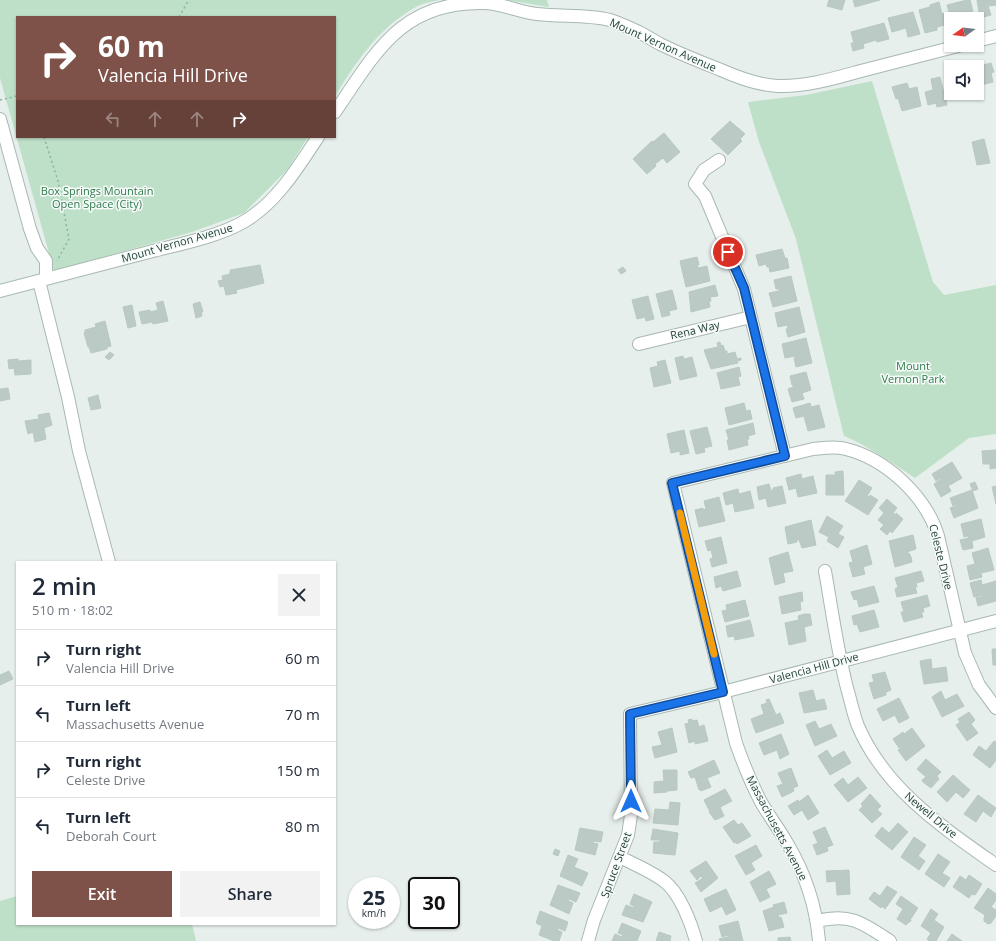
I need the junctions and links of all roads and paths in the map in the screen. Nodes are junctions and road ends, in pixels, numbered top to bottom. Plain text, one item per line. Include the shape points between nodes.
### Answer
1 (187, 0) edge
2 (180, 16) edge
3 (996, 36) edge
4 (984, 39) edge
5 (944, 50) edge
6 (16, 96) edge
7 (0, 100) edge
8 (336, 111) edge
9 (0, 119) edge
10 (44, 138) edge
11 (317, 138) edge
12 (719, 160) dead end
13 (44, 276) junction
14 (0, 291) edge
15 (751, 317) junction
16 (639, 344) dead end
17 (785, 456) junction
18 (672, 483) joint
19 (109, 561) edge
20 (825, 571) dead end
21 (996, 621) edge
22 (959, 630) junction
23 (840, 661) junction
24 (723, 692) junction
25 (996, 708) edge
26 (630, 714) joint
27 (620, 857) junction
28 (996, 865) edge
29 (817, 921) junction
30 (588, 941) edge
31 (696, 941) edge
32 (819, 941) edge
33 (890, 941) edge

1 - 2 path
3 - 4 street
5 - 8 street, Mount Vernon Avenue via 812,83 778,86 737,77 610,20 534,14 488,3 466,2 434,8 401,25 374,55
6 - 7 path
9 - 13 street via 30,229 37,248 46,261
10 - 13 path via 58,181 69,239 57,262
11 - 13 street, Mount Vernon Avenue via 277,193 246,221 186,242
12 - 15 street via 704,170 696,184 706,196 744,288
13 - 14 street, Mount Vernon Avenue
13 - 19 street via 79,451
15 - 16 street, Rena Way
15 - 17 street
17 - 18 street, Celeste Drive
17 - 22 street, Celeste Drive via 828,447 845,449 862,454 879,464 906,485 917,496 935,525
18 - 24 street, Massachusetts Avenue
20 - 23 street, Newell Drive
21 - 22 street, Valencia Hill Drive
22 - 23 street, Valencia Hill Drive
22 - 25 street, Celeste Drive via 979,685
23 - 24 street, Valencia Hill Drive
23 - 28 street, Newell Drive via 858,726 877,759 904,792 930,817
24 - 26 street, Valencia Hill Drive
24 - 29 street, Massachusetts Avenue via 744,765 760,800 797,862
26 - 27 street, Spruce Street via 631,815
27 - 30 street, Spruce Street
27 - 31 street via 666,882 678,898
29 - 32 street, Massachusetts Avenue
29 - 33 street via 832,918 858,921

